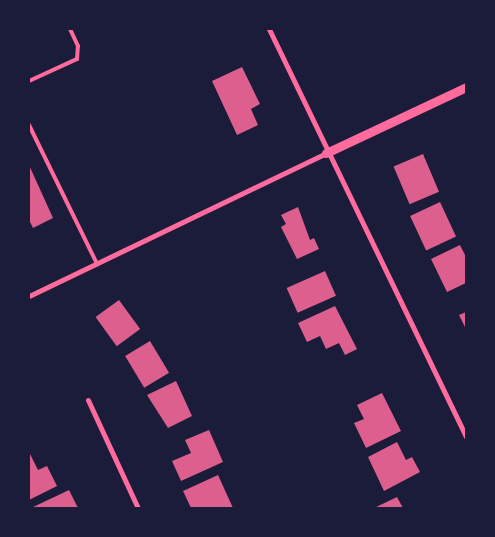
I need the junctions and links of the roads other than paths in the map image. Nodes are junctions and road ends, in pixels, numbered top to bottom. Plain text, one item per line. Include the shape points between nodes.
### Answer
1 (70, 29) edge
2 (269, 29) edge
3 (29, 81) edge
4 (466, 87) edge
5 (29, 125) edge
6 (326, 152) junction
7 (96, 264) junction
8 (29, 296) edge
9 (88, 400) dead end
10 (466, 438) edge
11 (138, 508) edge

1 - 3 lane via 78,46 76,59
2 - 6 street
4 - 6 street
5 - 7 lane
6 - 7 street
6 - 10 street
7 - 8 street
9 - 11 street

